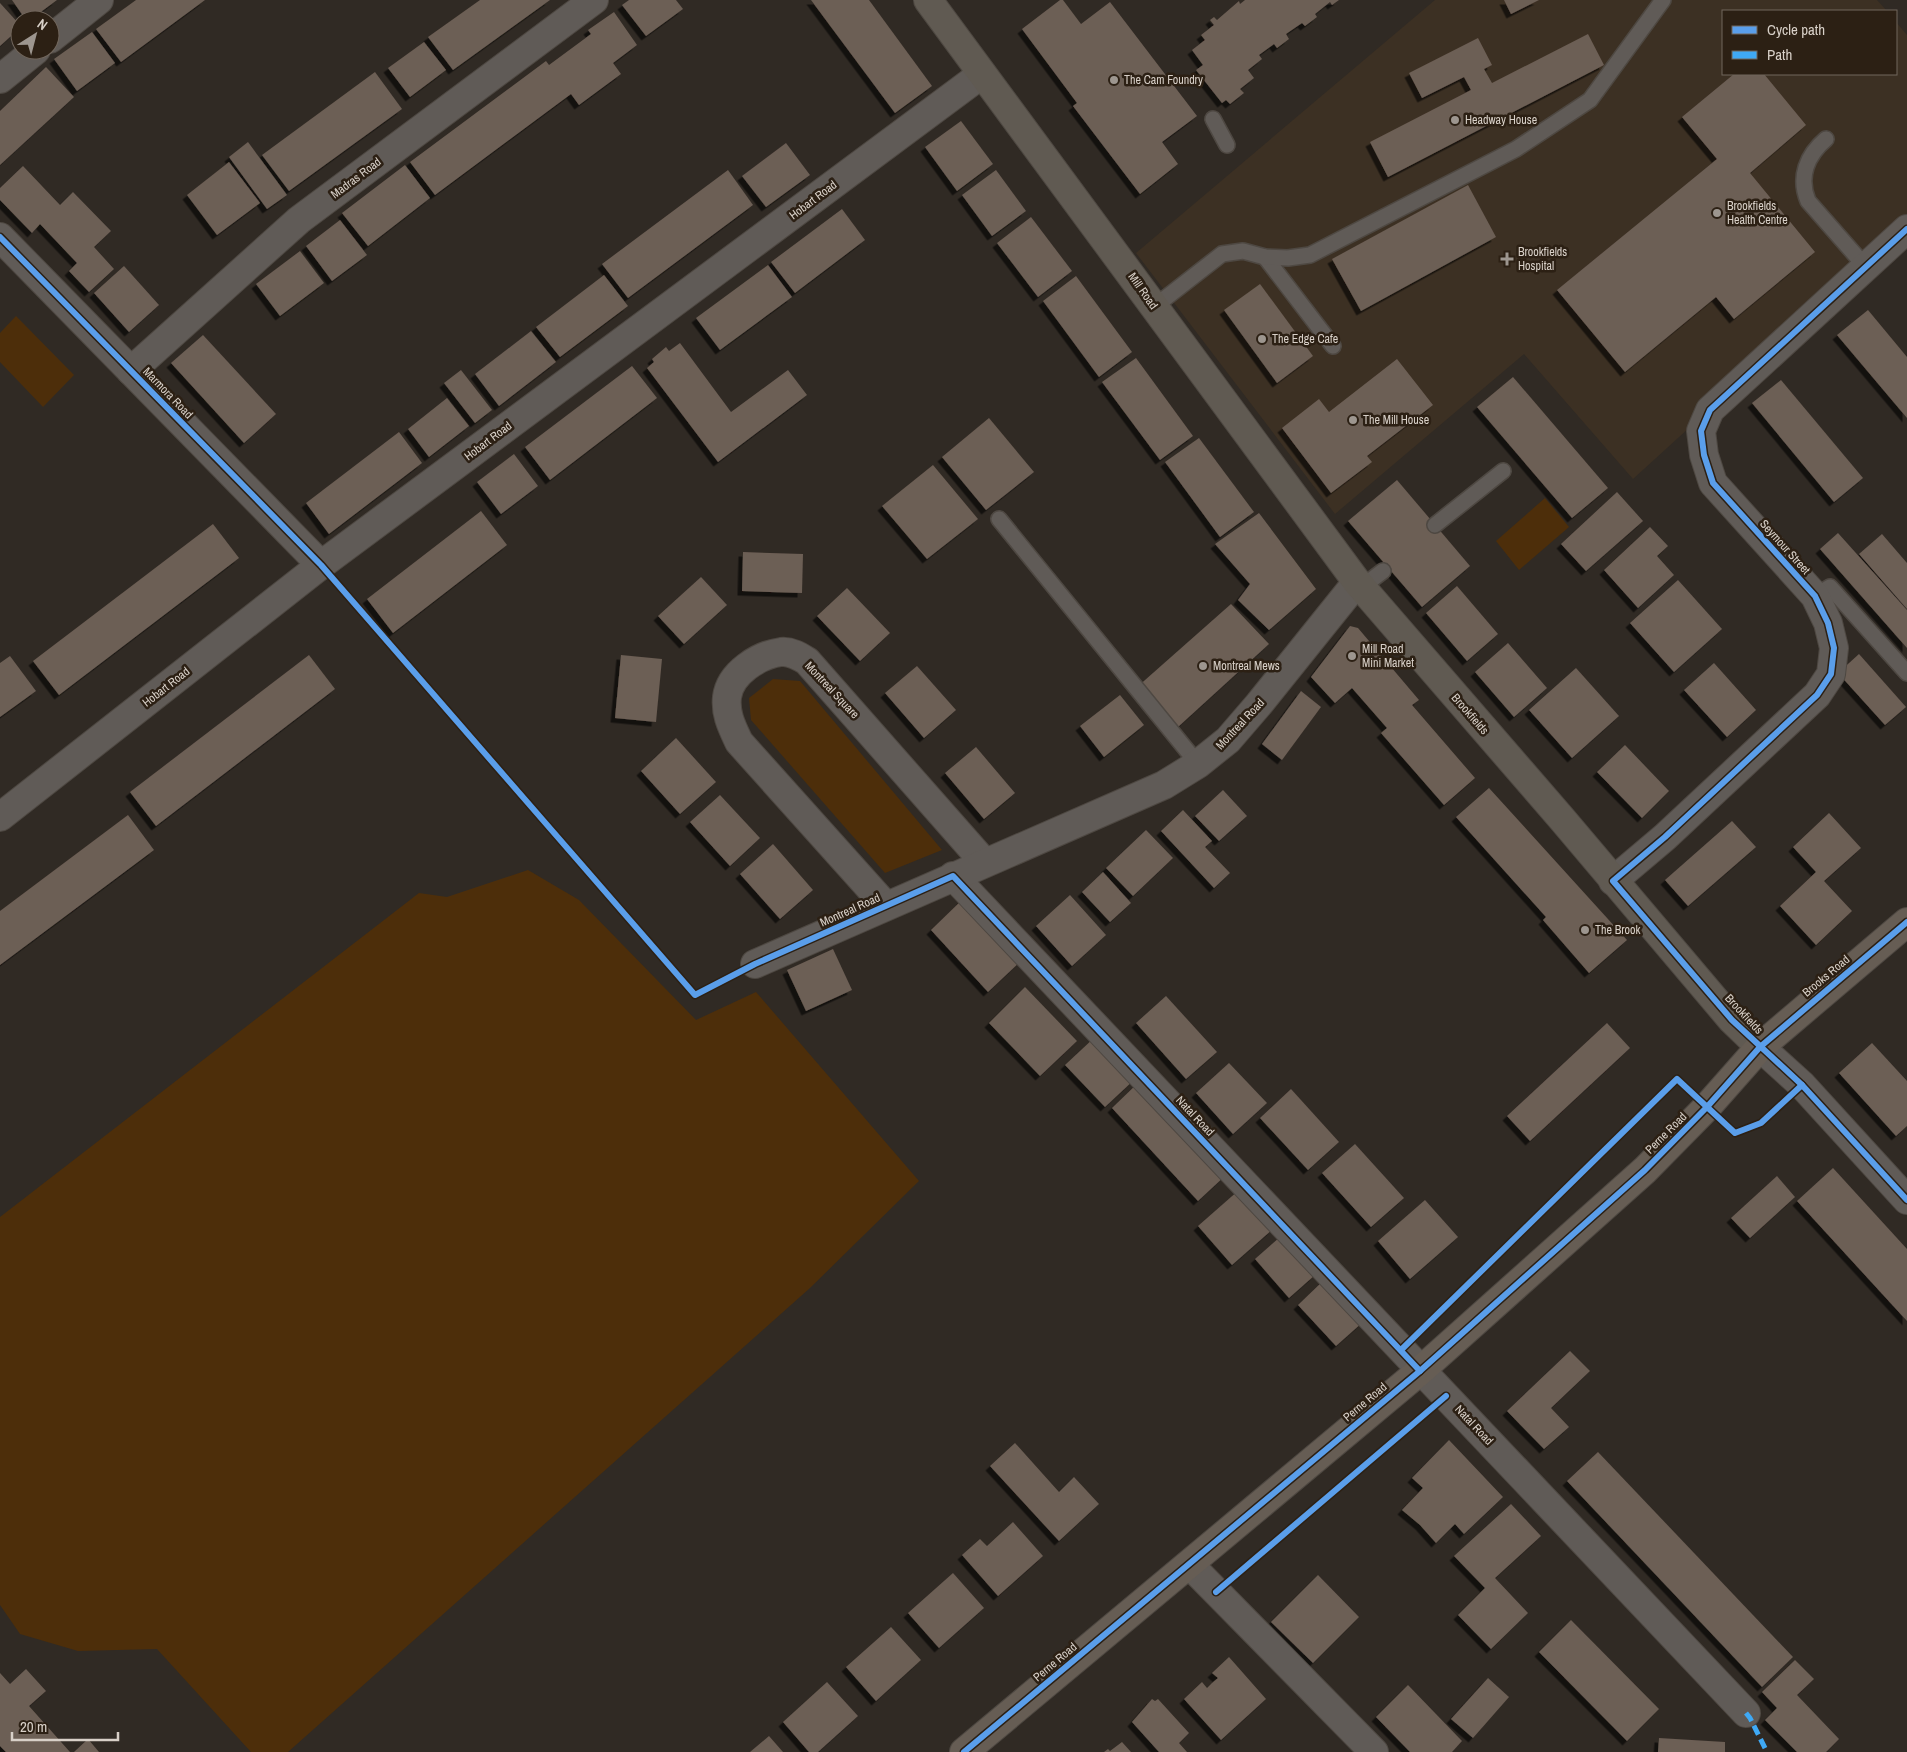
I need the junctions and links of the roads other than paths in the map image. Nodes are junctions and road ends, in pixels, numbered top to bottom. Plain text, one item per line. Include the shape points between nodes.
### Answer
1 (99, 0) edge
2 (594, 0) edge
3 (928, 0) edge
4 (1662, 0) edge
5 (60, 31) edge
6 (24, 60) edge
7 (982, 74) junction
8 (0, 79) edge
9 (1212, 119) dead end
10 (1826, 139) dead end
11 (1227, 145) dead end
12 (1907, 229) edge
13 (0, 236) edge
14 (1265, 257) junction
15 (1865, 266) junction
16 (1154, 307) junction
17 (1333, 346) dead end
18 (131, 371) junction
19 (1504, 471) dead end
20 (999, 520) dead end
21 (1436, 525) dead end
22 (321, 565) junction
23 (1367, 580) junction
24 (1814, 596) junction
25 (1907, 673) edge
26 (1198, 764) junction
27 (0, 817) edge
28 (984, 862) junction
29 (953, 876) junction
30 (1613, 881) junction
31 (886, 906) junction
32 (1907, 922) edge
33 (755, 964) dead end
34 (1760, 1047) junction
35 (1907, 1200) edge
36 (1420, 1371) junction
37 (1190, 1564) junction
38 (1746, 1714) dead end
39 (964, 1752) edge
40 (1374, 1752) edge

1 - 5 street
2 - 18 street, Madras Road via 299,220
3 - 7 street, Mill Road
4 - 14 lane via 1590,100 1516,149 1310,255
6 - 8 street
7 - 16 street, Mill Road
7 - 22 street, Hobart Road
9 - 11 lane
10 - 15 lane via 1806,165 1805,194
12 - 15 street, Seymour Street
13 - 18 street, Marmora Road
14 - 16 lane via 1243,251 1222,254
14 - 17 lane
15 - 24 street, Seymour Street via 1710,410 1701,431 1713,483
16 - 23 street, Mill Road
18 - 22 street, Marmora Road
19 - 21 lane
20 - 26 lane
22 - 27 street, Hobart Road
23 - 26 street, Montreal Road via 1228,740
23 - 30 street, Brookfields
24 - 25 lane via 1830,587
24 - 30 street, Seymour Street via 1828,623 1834,648 1831,674 1818,695
26 - 28 street, Montreal Road via 1164,784
28 - 29 street, Montreal Road
28 - 31 street, Montreal Square via 807,661 796,654 783,652 764,656 748,665 734,679 727,696 727,715 739,742
29 - 31 street, Montreal Road
29 - 36 street, Natal Road
30 - 34 street, Brookfields via 1732,1020
31 - 33 street, Montreal Road
32 - 34 main road, Brooks Road
34 - 35 street, Brookfields via 1802,1085
34 - 36 main road, Perne Road via 1645,1170
36 - 37 main road, Perne Road
36 - 38 street, Natal Road
37 - 39 main road, Perne Road
37 - 40 street

